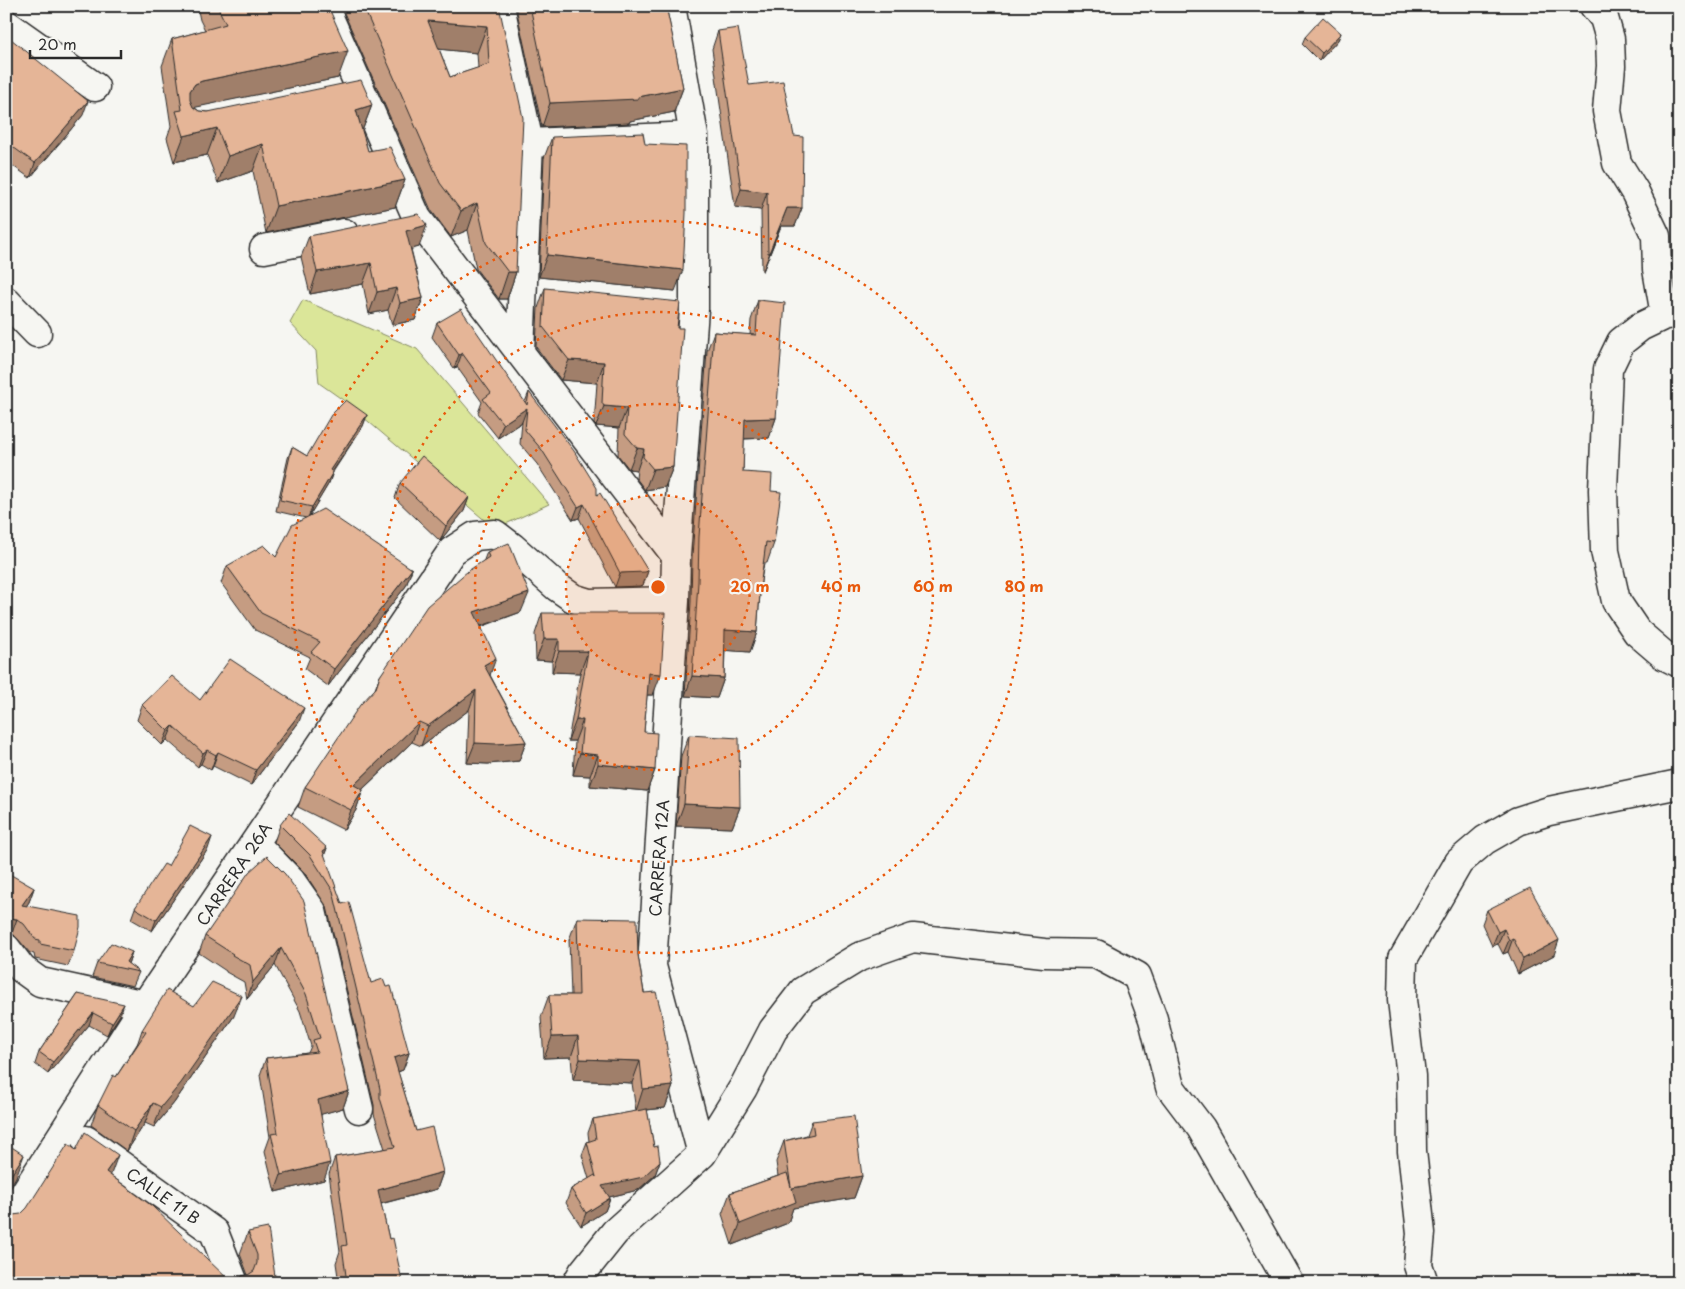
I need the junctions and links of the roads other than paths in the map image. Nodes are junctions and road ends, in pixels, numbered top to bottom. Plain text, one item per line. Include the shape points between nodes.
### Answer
1 (324, 6) edge
2 (500, 6) edge
3 (671, 6) edge
4 (1594, 6) edge
5 (6, 24) edge
6 (95, 88) dead end
7 (694, 136) junction
8 (529, 143) junction
9 (417, 218) junction
10 (264, 249) dead end
11 (6, 301) edge
12 (666, 306) edge
13 (694, 309) junction
14 (1672, 314) edge
15 (37, 333) dead end
16 (520, 351) junction
17 (676, 556) junction
18 (675, 601) junction
19 (1679, 663) edge
20 (1679, 784) edge
21 (255, 844) junction
22 (6, 948) edge
23 (145, 1005) junction
24 (359, 1109) dead end
25 (68, 1128) junction
26 (702, 1154) junction
27 (6, 1222) edge
28 (234, 1282) edge
29 (577, 1283) edge
30 (1288, 1283) edge
31 (1424, 1283) edge

1 - 9 street via 350,91
2 - 8 street
3 - 7 street, CARRERA 12A
4 - 14 street via 1604,18 1610,39 1607,111 1617,163 1656,236 1657,269
5 - 6 street
7 - 8 street
7 - 13 street, CARRERA 12A
8 - 16 street via 533,292
9 - 10 street
9 - 16 street
11 - 15 street
12 - 13 street
13 - 17 street, CARRERA 12A
14 - 19 street via 1640,326 1621,342 1608,369 1603,482 1604,551 1616,601 1638,632
16 - 17 street
17 - 18 street, CARRERA 12A
18 - 21 street, CARRERA 26A via 589,603 557,588 495,534 475,536 452,551
18 - 26 street, CARRERA 12A via 652,966
20 - 31 street via 1549,811 1518,821 1485,840 1459,862 1403,959 1402,1000 1411,1076 1412,1151 1420,1233 1418,1265
21 - 23 street, CARRERA 26A
21 - 24 street via 291,881 312,911
22 - 23 street via 22,969 40,982
23 - 25 street, CARRERA 26A
25 - 27 street, CARRERA 26A
25 - 28 street, CALLE 11 B via 214,1232
26 - 29 street via 615,1232
26 - 30 street via 743,1088 773,1030 803,992 859,956 913,938 1035,952 1096,954 1137,976 1153,1019 1170,1087 1201,1128

